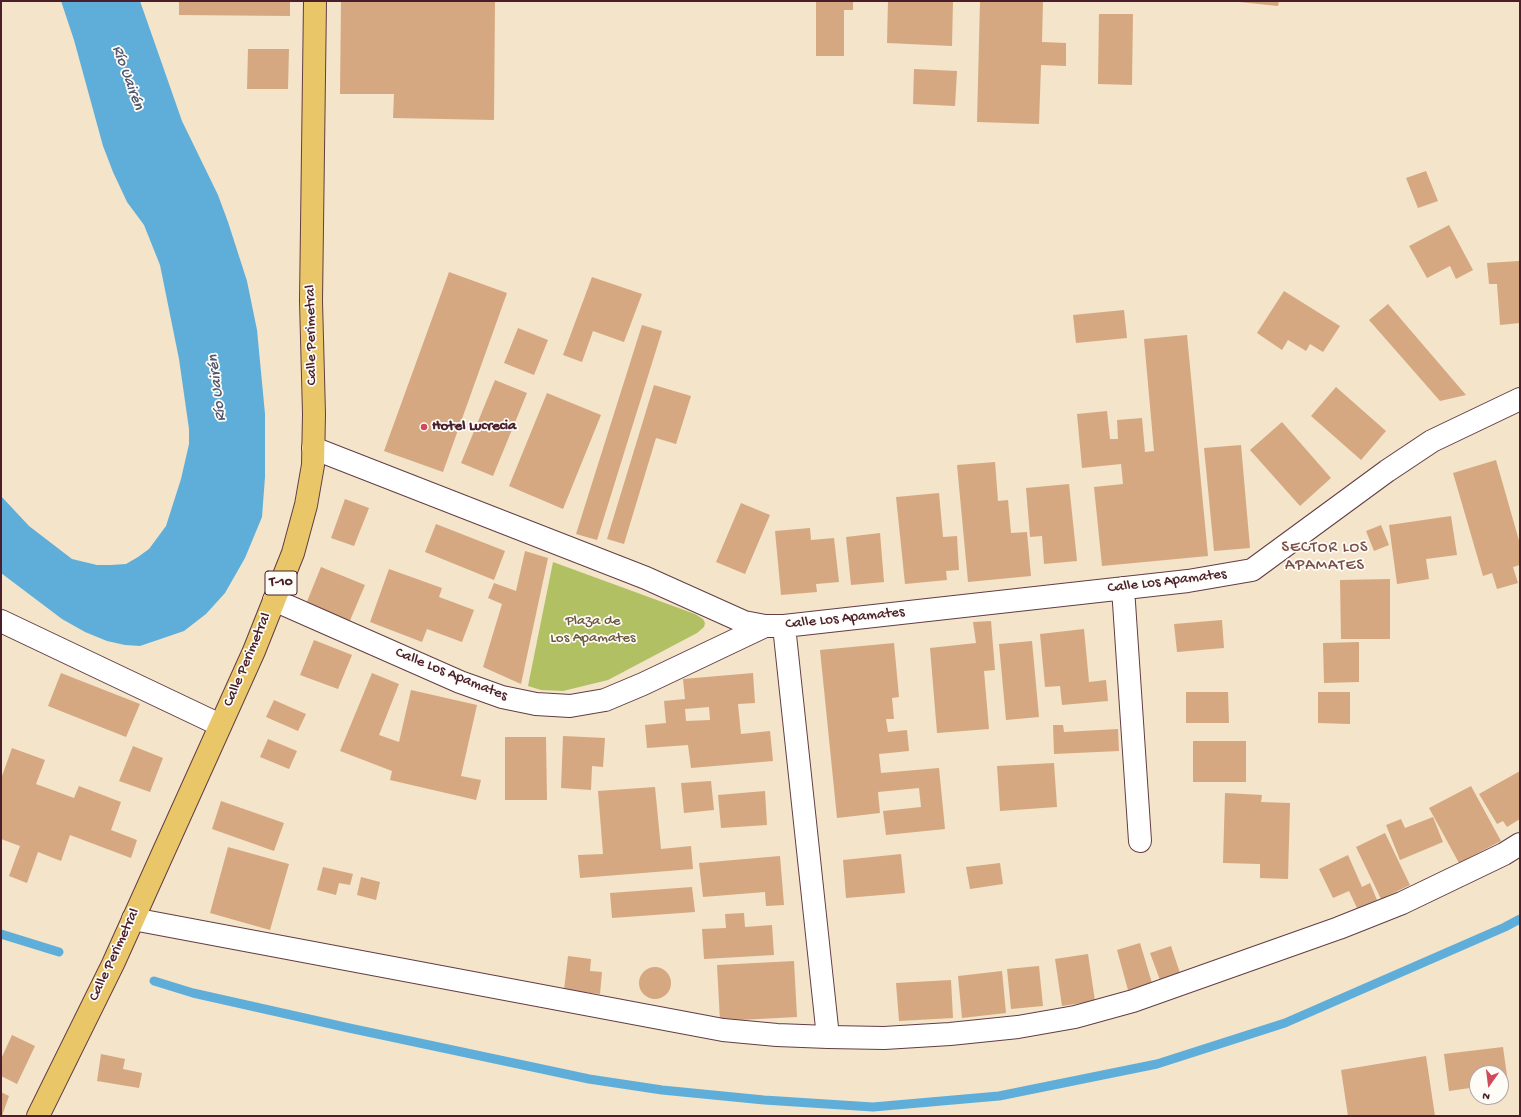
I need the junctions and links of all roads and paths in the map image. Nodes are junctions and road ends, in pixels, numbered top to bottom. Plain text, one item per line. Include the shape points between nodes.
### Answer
1 (315, 1) edge
2 (1520, 399) edge
3 (313, 448) junction
4 (1123, 588) junction
5 (274, 600) junction
6 (1, 620) edge
7 (774, 626) junction
8 (220, 725) junction
9 (1140, 841) dead end
10 (1520, 844) edge
11 (133, 919) junction
12 (828, 1037) junction
13 (38, 1116) edge

1 - 3 highway, Calle Perimetral / T-10 via 311,301
2 - 4 street, Calle Los Apamates via 1432,441 1252,570
3 - 5 highway, Calle Perimetral / T-10 via 313,465 306,504 293,553
3 - 7 street, Calle Los Apamates via 646,578 744,622
4 - 7 street, Calle Los Apamates
4 - 9 street
5 - 7 street, Calle Los Apamates via 502,698 570,706 605,700
5 - 8 highway, Calle Perimetral / T-10
6 - 8 street
7 - 12 street
8 - 11 highway, Calle Perimetral / T-10
10 - 12 street via 1402,903 1133,1001 1075,1017 1010,1028 884,1038
11 - 12 street via 723,1030 777,1036
11 - 13 highway, Calle Perimetral / T-10

